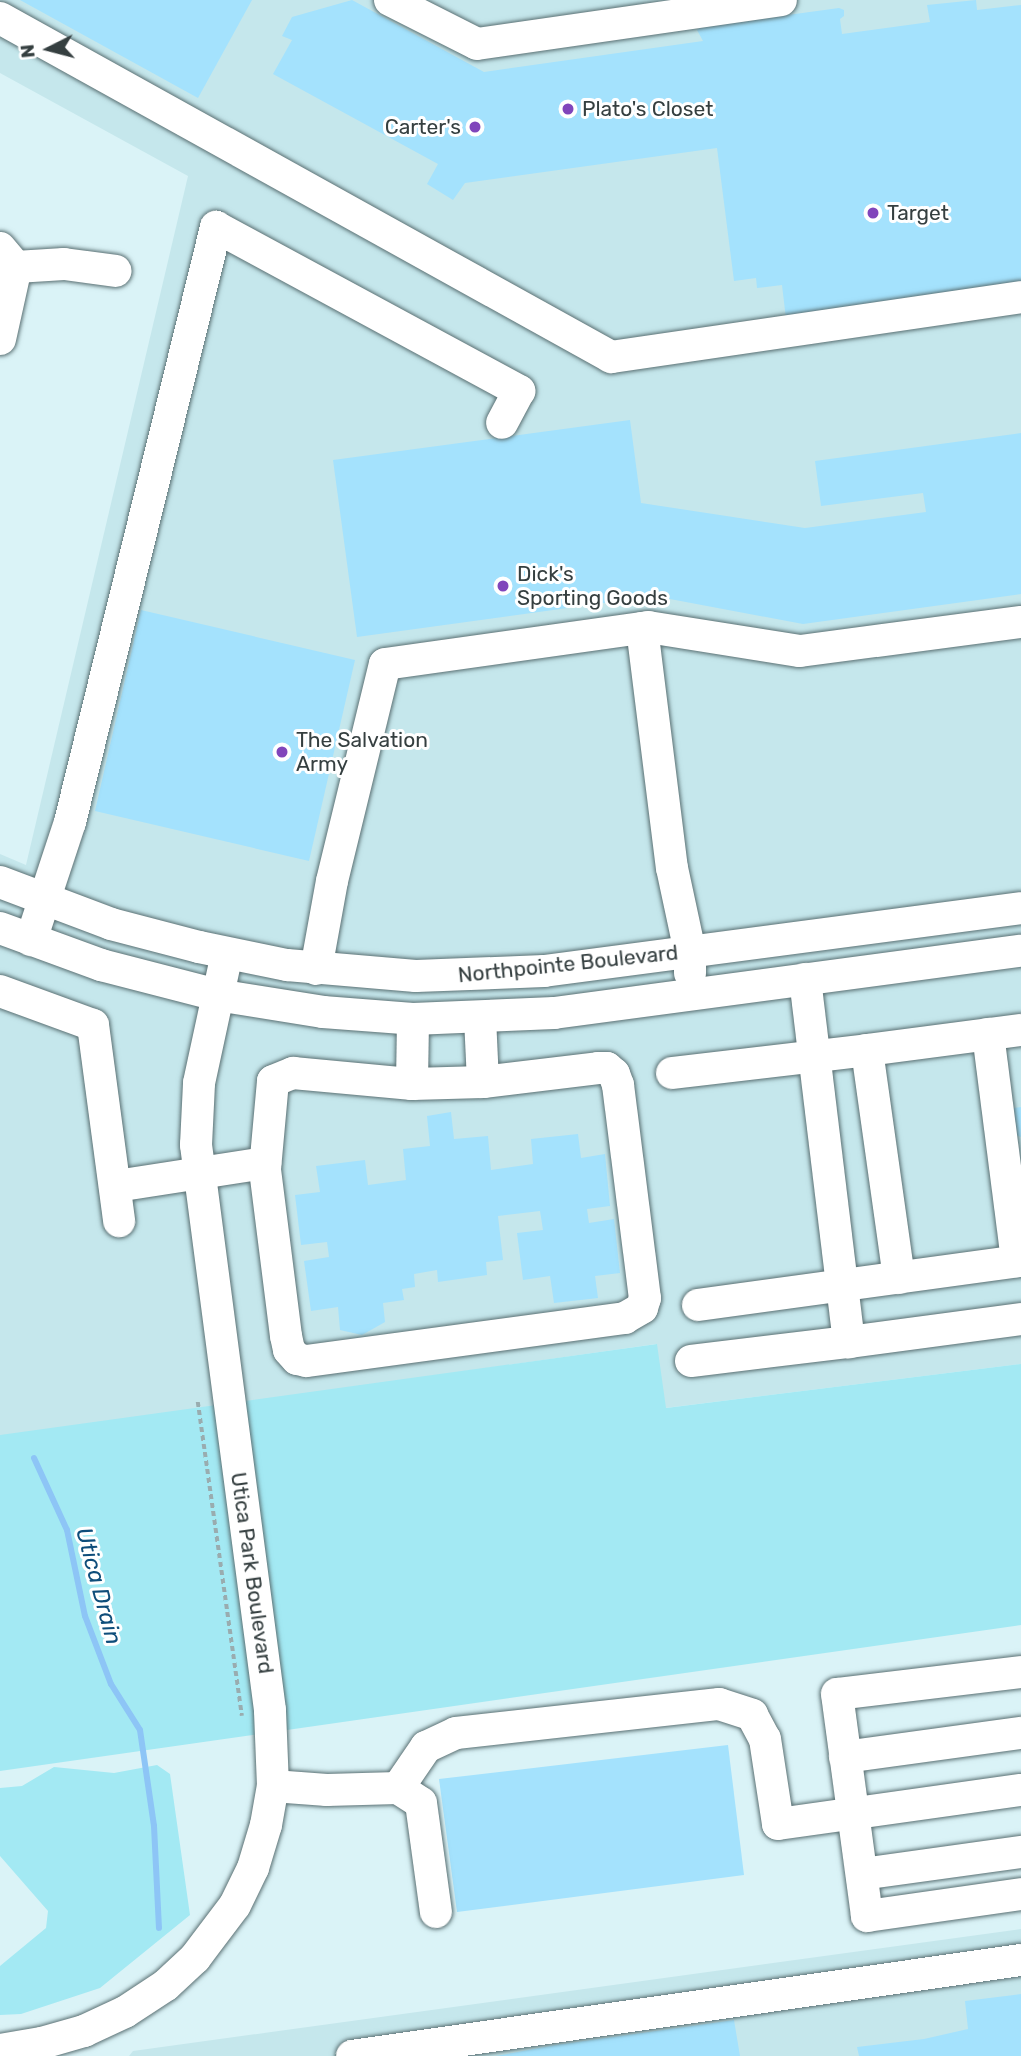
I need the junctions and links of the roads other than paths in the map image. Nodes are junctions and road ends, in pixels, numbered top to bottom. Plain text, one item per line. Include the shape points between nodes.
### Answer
1 (390, 0) edge
2 (781, 0) edge
3 (655, 9) edge
4 (0, 18) edge
5 (8, 257) edge
6 (116, 271) dead end
7 (1021, 298) edge
8 (0, 339) edge
9 (502, 423) dead end
10 (1021, 622) edge
11 (642, 628) junction
12 (0, 882) edge
13 (46, 901) junction
14 (1017, 909) edge
15 (0, 928) edge
16 (31, 940) junction
17 (1020, 951) edge
18 (690, 952) junction
19 (227, 954) junction
20 (316, 969) junction
21 (805, 979) junction
22 (0, 991) edge
23 (217, 995) junction
24 (670, 998) junction
25 (480, 1018) junction
26 (413, 1019) junction
27 (1021, 1030) edge
28 (988, 1034) junction
29 (867, 1050) junction
30 (815, 1058) junction
31 (672, 1073) dead end
32 (483, 1082) junction
33 (412, 1084) junction
34 (265, 1163) junction
35 (198, 1174) junction
36 (116, 1186) junction
37 (119, 1221) dead end
38 (1019, 1261) edge
39 (899, 1278) junction
40 (842, 1286) junction
41 (698, 1305) dead end
42 (1021, 1319) edge
43 (849, 1342) junction
44 (691, 1361) dead end
45 (1021, 1672) edge
46 (1021, 1734) edge
47 (845, 1757) junction
48 (273, 1786) junction
49 (398, 1788) junction
50 (1021, 1790) edge
51 (851, 1814) junction
52 (1021, 1852) edge
53 (862, 1874) junction
54 (1021, 1894) edge
55 (436, 1912) dead end
56 (1021, 1961) edge
57 (0, 2050) edge
58 (352, 2056) edge

1 - 3 street via 477,44
2 - 3 street
4 - 7 street via 611,357
5 - 6 street
5 - 8 street
9 - 13 street via 519,391 216,227 70,822
10 - 11 street via 800,651
11 - 18 street via 672,868
11 - 20 street via 384,664 331,881
12 - 13 street, Northpointe Boulevard
13 - 16 street
13 - 19 street, Northpointe Boulevard via 111,924
14 - 17 street
14 - 18 street, Northpointe Boulevard
15 - 16 street, Northpointe Boulevard
16 - 23 street, Northpointe Boulevard via 136,976
17 - 21 street, Northpointe Boulevard
18 - 20 street, Northpointe Boulevard via 497,975 416,976
18 - 24 street via 687,983
19 - 20 street, Northpointe Boulevard
19 - 23 street, Utica Park Boulevard
21 - 24 street, Northpointe Boulevard
21 - 30 street
22 - 36 street via 93,1025
23 - 26 street, Northpointe Boulevard via 323,1012
23 - 35 street, Utica Park Boulevard via 197,1102
24 - 25 street, Northpointe Boulevard
25 - 26 street, Northpointe Boulevard
25 - 32 street
26 - 33 street
27 - 28 street
28 - 29 street
28 - 38 street
29 - 30 street
29 - 39 street
30 - 31 street
30 - 40 street
32 - 33 street
32 - 34 street via 598,1068 614,1074 645,1298 633,1315 297,1359 286,1336
33 - 34 street via 293,1073 277,1077 271,1091
34 - 35 street
35 - 36 street
35 - 48 street, Utica Park Boulevard via 270,1710
36 - 37 street
38 - 39 street
39 - 40 street
40 - 41 street
40 - 43 street
42 - 43 street
43 - 44 street
45 - 47 street via 837,1694
46 - 47 street
47 - 51 street
48 - 49 street
48 - 57 street, Utica Park Boulevard via 261,1846 244,1886 223,1923 181,1973 105,2022 63,2038
49 - 51 street via 426,1747 456,1732 719,1704 752,1714 765,1739 778,1824
49 - 55 street via 421,1803
50 - 51 street
51 - 53 street
52 - 53 street
53 - 54 street via 867,1916
56 - 58 street

